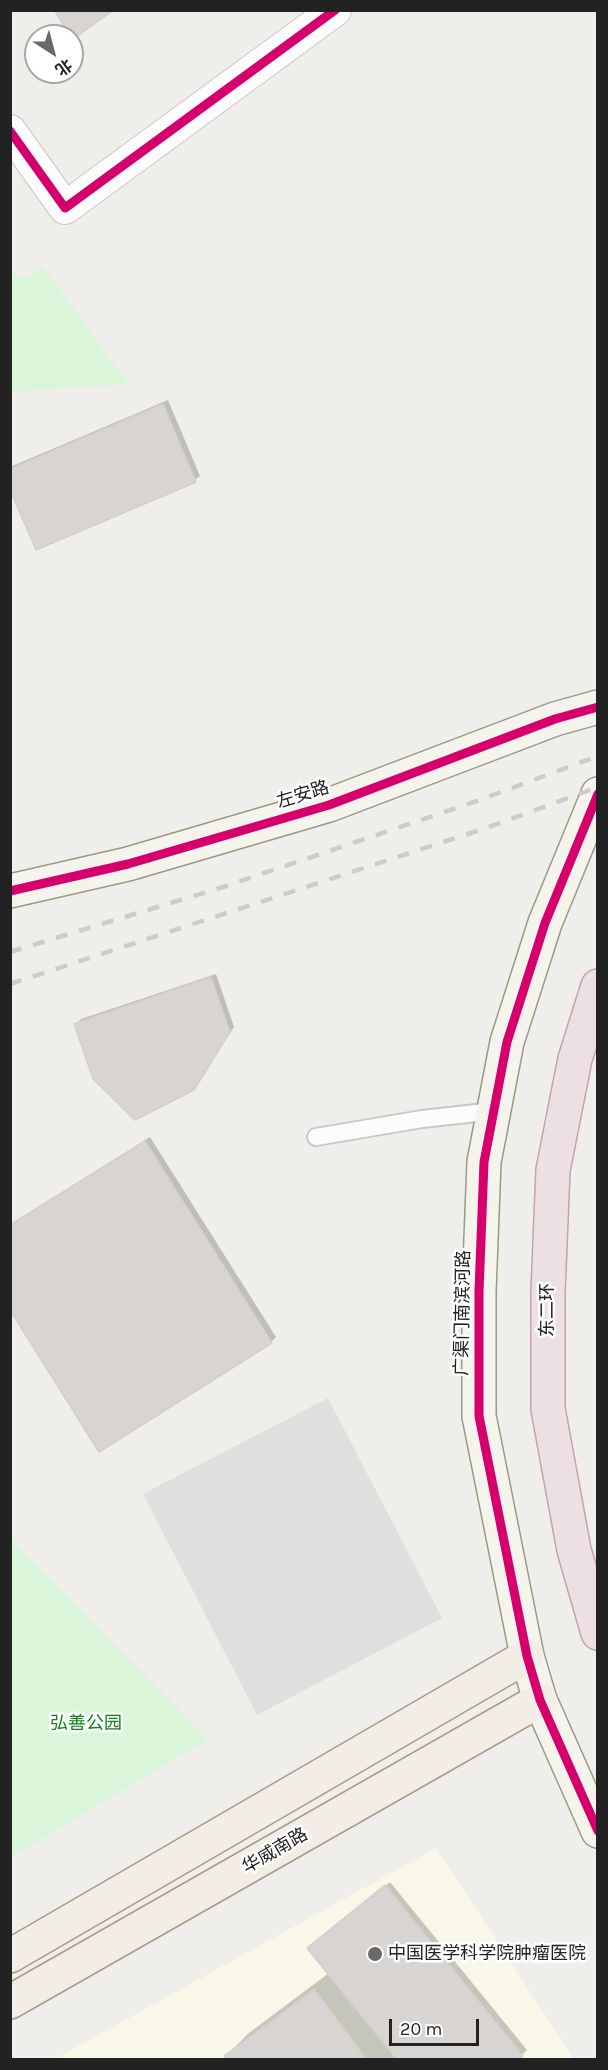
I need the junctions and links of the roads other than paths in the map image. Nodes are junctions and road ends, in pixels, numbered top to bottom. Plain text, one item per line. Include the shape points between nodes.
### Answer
1 (335, 10) edge
2 (15, 148) edge
3 (597, 707) edge
4 (597, 794) edge
5 (10, 891) edge
6 (597, 987) edge
7 (494, 1111) junction
8 (316, 1137) dead end
9 (597, 1633) edge
10 (527, 1656) junction
11 (540, 1700) junction
12 (597, 1831) edge
13 (10, 1956) edge
14 (10, 2002) edge

1 - 2 street via 65,208
3 - 5 street, 左安路 via 555,719 329,805 128,864
4 - 7 street, 广渠门南滨河路 via 544,923 507,1042
6 - 9 highway, 东二环 via 575,1059 553,1170 548,1292 548,1409 574,1551
7 - 8 lane
7 - 10 street, 广渠门南滨河路 via 484,1162 478,1292 479,1416
10 - 11 street, 广渠门南滨河路
10 - 13 main road
11 - 12 street, 广渠门南滨河路
11 - 14 main road, 华威南路

